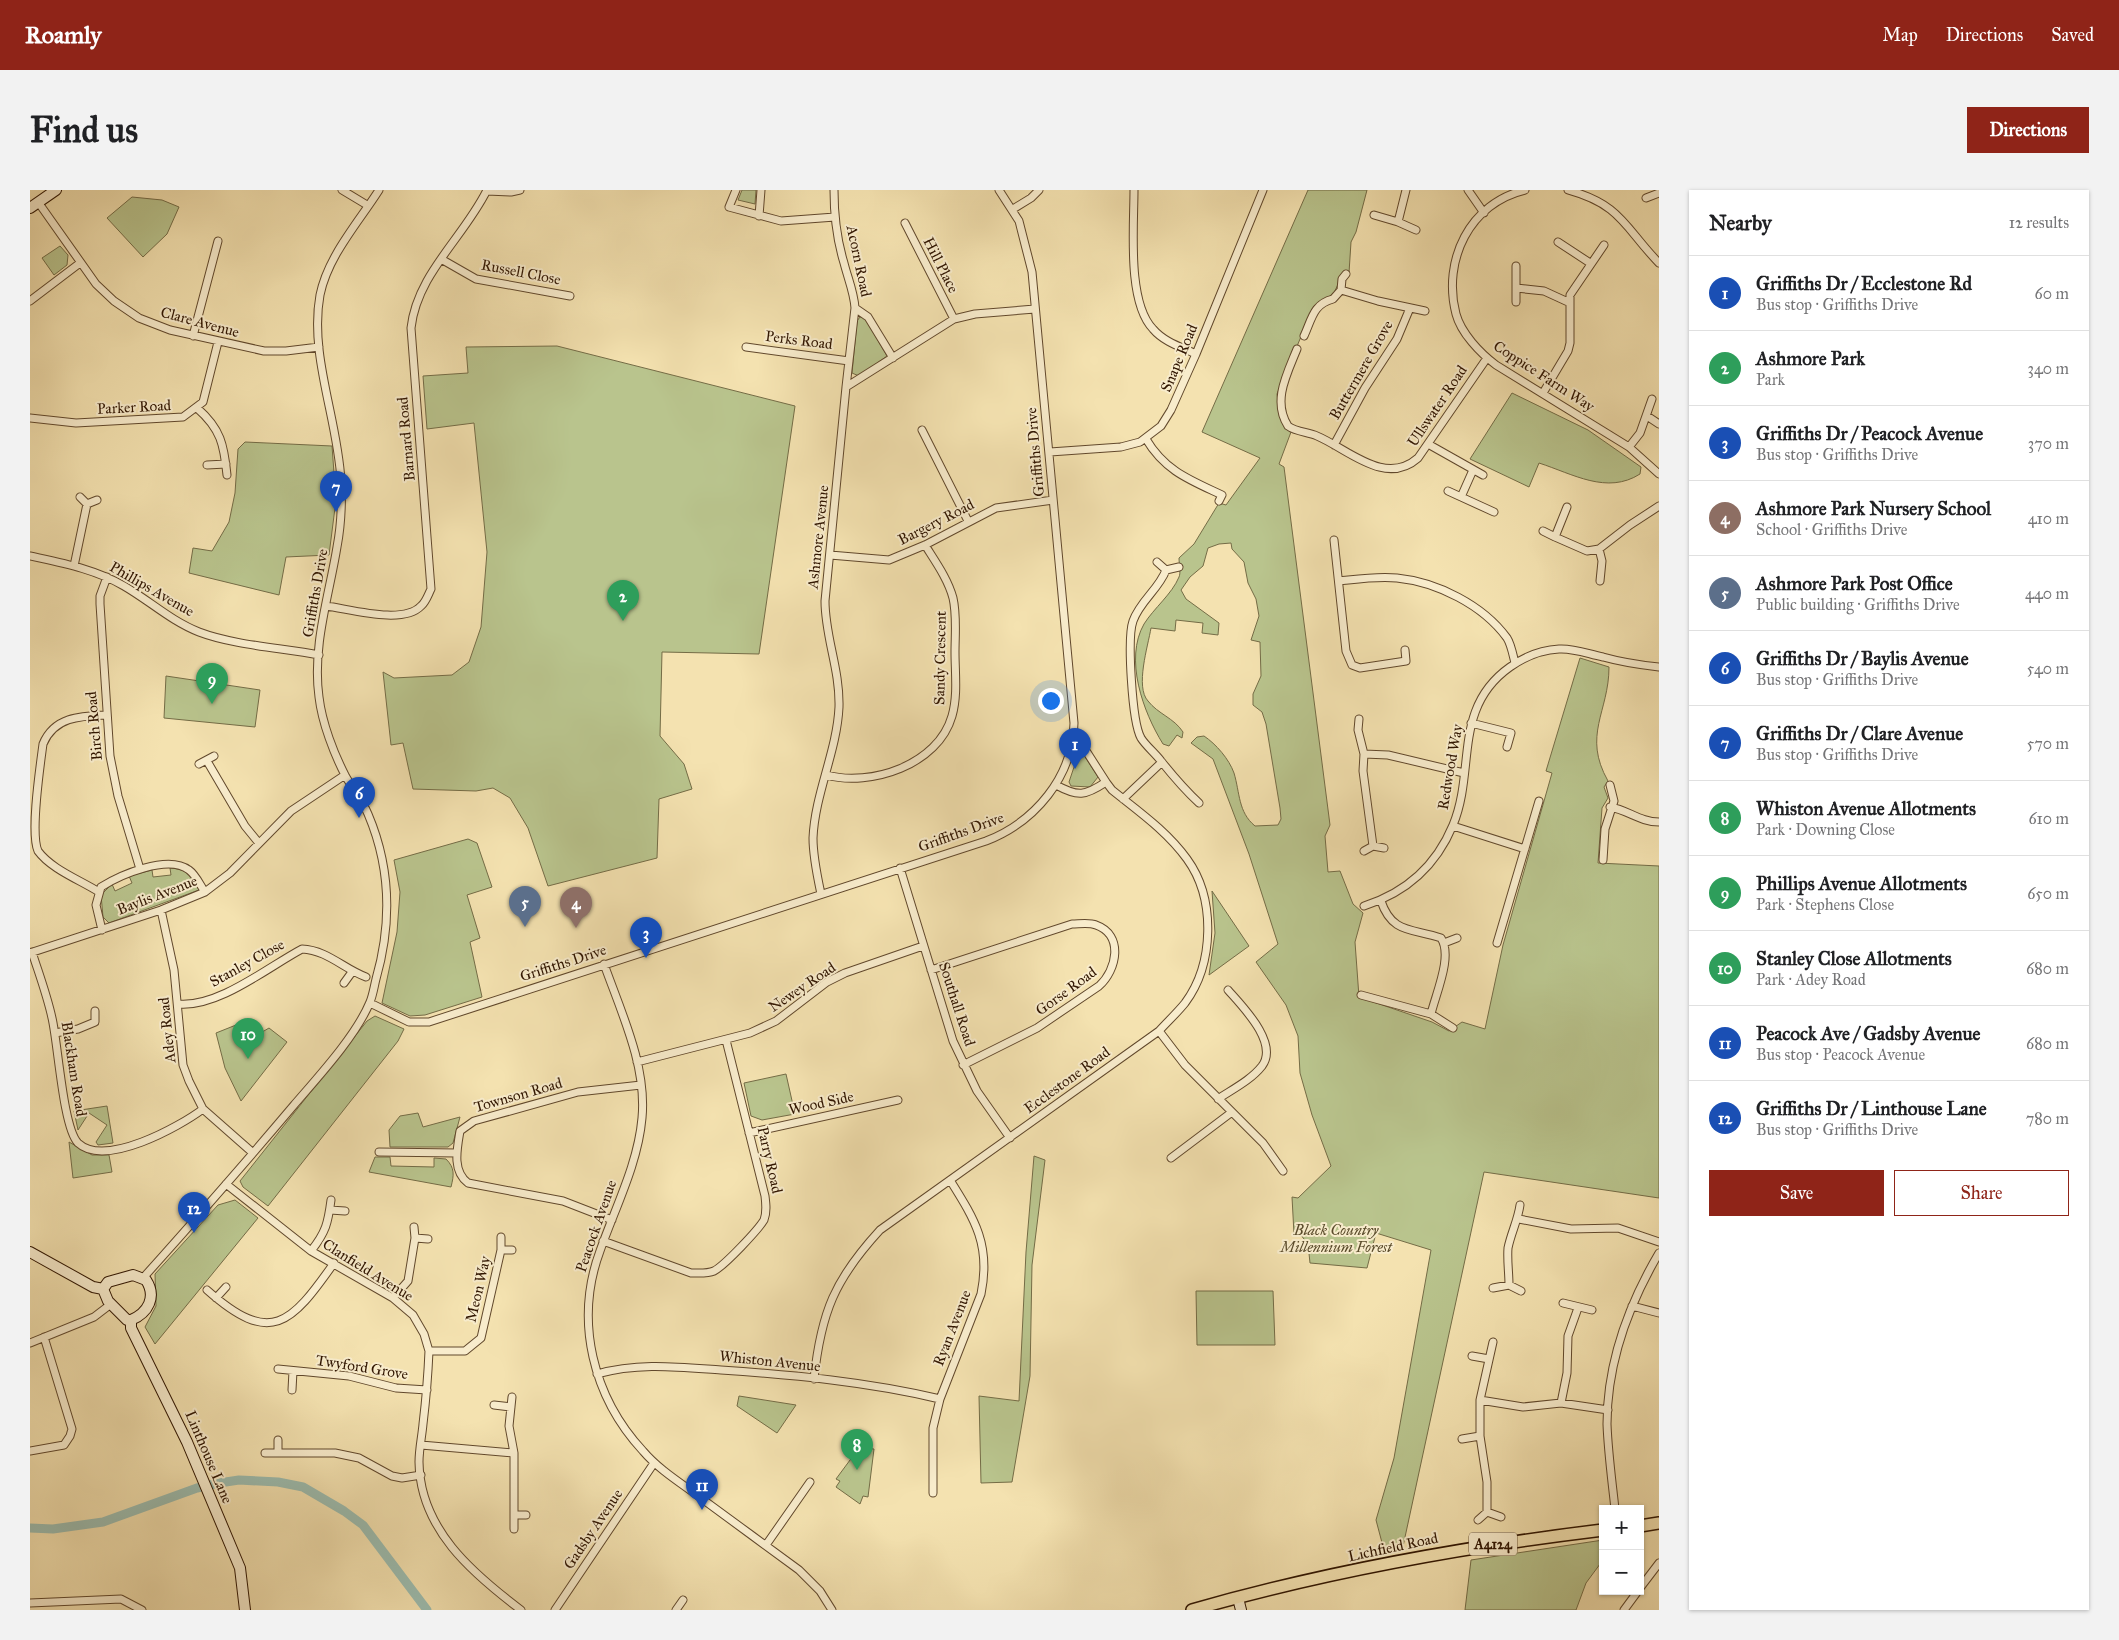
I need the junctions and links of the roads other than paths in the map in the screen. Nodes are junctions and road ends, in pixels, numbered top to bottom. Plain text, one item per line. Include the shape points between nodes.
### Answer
1 (56, 190) edge
2 (342, 190) edge
3 (379, 190) edge
4 (520, 190) edge
5 (736, 190) edge
6 (761, 190) edge
7 (834, 190) edge
8 (999, 190) edge
9 (1039, 190) edge
10 (1134, 190) edge
11 (1263, 190) edge
12 (1406, 190) edge
13 (1468, 190) edge
14 (1525, 190) edge
15 (1568, 190) edge
16 (487, 191) edge
17 (1592, 193) edge
18 (1659, 193) edge
19 (1646, 198) dead end
20 (34, 205) edge
21 (367, 205) junction
22 (1013, 209) junction
23 (1484, 213) junction
24 (1374, 215) dead end
25 (760, 216) junction
26 (836, 217) junction
27 (1398, 222) junction
28 (905, 223) dead end
29 (1416, 230) dead end
30 (218, 241) dead end
31 (1558, 242) dead end
32 (1604, 244) dead end
33 (442, 259) junction
34 (80, 263) junction
35 (1590, 263) junction
36 (1659, 263) edge
37 (1516, 266) dead end
38 (1346, 274) dead end
39 (1516, 288) junction
40 (1341, 290) junction
41 (570, 296) dead end
42 (30, 301) edge
43 (1516, 302) dead end
44 (1568, 302) junction
45 (855, 308) junction
46 (1410, 308) junction
47 (1035, 309) junction
48 (1426, 311) dead end
49 (954, 319) junction
50 (193, 336) junction
51 (1304, 336) dead end
52 (218, 342) junction
53 (319, 347) junction
54 (746, 347) dead end
55 (1297, 350) dead end
56 (1196, 354) junction
57 (893, 358) junction
58 (1487, 358) junction
59 (849, 360) junction
60 (846, 387) junction
61 (1543, 393) junction
62 (1652, 399) dead end
63 (197, 408) junction
64 (1647, 416) junction
65 (30, 418) edge
66 (1659, 424) edge
67 (922, 430) dead end
68 (1146, 439) junction
69 (1428, 444) junction
70 (1334, 445) junction
71 (1629, 447) junction
72 (1050, 452) junction
73 (226, 464) junction
74 (207, 465) dead end
75 (1473, 470) junction
76 (1659, 474) edge
77 (227, 475) dead end
78 (1483, 475) dead end
79 (1448, 491) dead end
80 (80, 497) dead end
81 (1461, 497) junction
82 (97, 500) dead end
83 (1053, 500) junction
84 (1219, 501) dead end
85 (87, 504) junction
86 (1659, 506) edge
87 (1567, 507) dead end
88 (1494, 512) dead end
89 (968, 520) junction
90 (1543, 531) dead end
91 (1555, 537) junction
92 (1334, 540) dead end
93 (925, 544) junction
94 (1599, 549) junction
95 (830, 555) junction
96 (30, 556) edge
97 (1157, 562) dead end
98 (74, 566) junction
99 (1179, 566) dead end
100 (1166, 570) junction
101 (107, 577) junction
102 (1339, 581) junction
103 (1600, 582) dead end
104 (326, 606) junction
105 (1405, 650) dead end
106 (318, 655) junction
107 (1515, 663) junction
108 (1659, 667) edge
109 (105, 715) junction
110 (1359, 719) dead end
111 (1470, 723) junction
112 (1074, 732) junction
113 (1507, 747) dead end
114 (1364, 754) junction
115 (214, 756) dead end
116 (207, 761) junction
117 (1162, 762) junction
118 (200, 764) dead end
119 (1464, 773) junction
120 (345, 775) junction
121 (826, 775) junction
122 (1106, 782) junction
123 (1056, 785) junction
124 (1610, 785) dead end
125 (1123, 799) junction
126 (1539, 801) dead end
127 (1199, 803) dead end
128 (1610, 807) junction
129 (1659, 822) edge
130 (1453, 826) junction
131 (258, 842) junction
132 (1373, 846) junction
133 (1384, 848) dead end
134 (1525, 849) junction
135 (1364, 850) dead end
136 (1603, 860) dead end
137 (900, 868) junction
138 (140, 869) junction
139 (99, 892) junction
140 (204, 892) junction
141 (821, 894) junction
142 (1382, 901) junction
143 (1364, 906) dead end
144 (161, 910) junction
145 (102, 930) junction
146 (1457, 938) dead end
147 (1444, 943) junction
148 (1497, 943) dead end
149 (923, 946) junction
150 (31, 952) edge
151 (604, 964) junction
152 (931, 970) junction
153 (352, 972) junction
154 (366, 977) dead end
155 (344, 983) dead end
156 (1228, 990) dead end
157 (1361, 995) dead end
158 (370, 1003) junction
159 (178, 1004) junction
160 (95, 1011) dead end
161 (1431, 1014) junction
162 (1453, 1028) dead end
163 (1159, 1031) junction
164 (55, 1033) junction
165 (726, 1040) junction
166 (637, 1062) junction
167 (964, 1065) junction
168 (641, 1085) junction
169 (1218, 1099) junction
170 (898, 1100) dead end
171 (203, 1109) junction
172 (1232, 1112) junction
173 (750, 1133) junction
174 (1010, 1138) junction
175 (379, 1152) dead end
176 (253, 1153) junction
177 (457, 1153) junction
178 (1172, 1158) dead end
179 (1283, 1171) dead end
180 (950, 1180) junction
181 (226, 1184) junction
182 (331, 1200) dead end
183 (1520, 1205) dead end
184 (330, 1210) junction
185 (345, 1211) dead end
186 (1519, 1218) junction
187 (612, 1220) junction
188 (414, 1227) dead end
189 (501, 1237) dead end
190 (415, 1238) junction
191 (428, 1239) dead end
192 (604, 1241) junction
193 (1659, 1242) edge
194 (501, 1250) junction
195 (512, 1250) dead end
196 (311, 1251) junction
197 (30, 1252) edge
198 (1659, 1253) edge
199 (334, 1263) junction
200 (143, 1278) junction
201 (1509, 1285) junction
202 (226, 1287) dead end
203 (1493, 1288) dead end
204 (104, 1289) junction
205 (206, 1290) dead end
206 (1521, 1291) dead end
207 (216, 1298) junction
208 (394, 1298) junction
209 (1563, 1303) dead end
210 (111, 1304) junction
211 (1632, 1306) junction
212 (1578, 1308) junction
213 (1592, 1310) dead end
214 (1659, 1313) edge
215 (131, 1320) junction
216 (44, 1337) junction
217 (1493, 1342) dead end
218 (30, 1343) edge
219 (429, 1351) junction
220 (1472, 1356) dead end
221 (1489, 1359) junction
222 (278, 1369) dead end
223 (293, 1371) junction
224 (597, 1374) junction
225 (814, 1379) junction
226 (292, 1390) dead end
227 (426, 1390) junction
228 (512, 1397) dead end
229 (940, 1398) junction
230 (1480, 1400) junction
231 (1561, 1402) junction
232 (494, 1405) dead end
233 (511, 1407) junction
234 (1608, 1410) junction
235 (1480, 1436) junction
236 (1462, 1439) dead end
237 (278, 1440) dead end
238 (421, 1445) junction
239 (30, 1451) edge
240 (264, 1453) dead end
241 (278, 1453) junction
242 (514, 1453) junction
243 (654, 1463) junction
244 (421, 1475) junction
245 (810, 1482) dead end
246 (932, 1493) dead end
247 (1615, 1505) edge
248 (1487, 1512) junction
249 (514, 1515) junction
250 (526, 1515) dead end
251 (1501, 1517) dead end
252 (1478, 1520) dead end
253 (1659, 1523) edge
254 (1644, 1525) edge
255 (514, 1529) dead end
256 (1599, 1531) edge
257 (766, 1545) junction
258 (1659, 1563) edge
259 (1644, 1583) edge
260 (1635, 1595) edge
261 (1238, 1598) junction
262 (683, 1600) dead end
263 (30, 1603) edge
264 (142, 1610) edge
265 (245, 1610) edge
266 (521, 1610) edge
267 (555, 1610) edge
268 (676, 1610) edge
269 (832, 1610) edge
270 (1192, 1610) edge
271 (1241, 1610) edge
272 (1624, 1610) edge

1 - 20 street
2 - 21 street
3 - 21 street, Griffiths Drive
4 - 16 street
5 - 25 street via 729,207
6 - 25 street
7 - 26 street, Acorn Road
8 - 22 street, Griffiths Drive
9 - 22 street
10 - 56 street via 1139,306 1147,322 1160,336
11 - 56 street, Snape Road
12 - 27 street
13 - 23 street
14 - 23 street, Coppice Farm Way via 1496,201
15 - 17 street
16 - 33 street, Barnard Road
17 - 36 street via 1614,210
18 - 19 street
20 - 34 street, Clare Avenue
21 - 53 street, Griffiths Drive via 324,280 317,321
22 - 47 street, Griffiths Drive via 1030,259
23 - 58 street, Coppice Farm Way via 1460,244 1452,286 1456,315
24 - 27 street
25 - 26 street via 781,221
26 - 45 street, Acorn Road
27 - 29 street
28 - 49 street, Hill Place
30 - 50 street
31 - 35 street
32 - 35 street
33 - 41 street, Russell Close via 476,279
33 - 104 street, Barnard Road via 422,290 411,328 431,589 420,608 406,614 386,615
34 - 42 street
34 - 50 street, Clare Avenue via 104,292 126,310 153,324
35 - 44 street
37 - 39 street
38 - 40 street
39 - 43 street
39 - 44 street via 1544,291
40 - 46 street, Buttermere Grove
40 - 51 street via 1334,299 1322,302 1315,310
44 - 61 street via 1568,351
45 - 57 street, Acorn Road via 868,316
45 - 59 street, Acorn Road
46 - 48 street, Buttermere Grove
46 - 70 street, Buttermere Grove via 1397,339
47 - 49 street
47 - 72 street, Griffiths Drive
49 - 57 street
50 - 52 street, Clare Avenue
52 - 53 street, Clare Avenue via 272,352
52 - 63 street via 206,394
53 - 104 street, Griffiths Drive via 336,429 341,491 338,544
54 - 59 street, Perks Road
55 - 70 street, Ullswater Road via 1280,392 1285,422 1292,429 1313,434
56 - 68 street, Snape Road via 1171,410 1161,426
57 - 60 street
58 - 61 street, Coppice Farm Way
58 - 69 street, Ullswater Road
59 - 60 street, Acorn Road
60 - 95 street, Ashmore Avenue
61 - 71 street, Coppice Farm Way
62 - 64 street
63 - 65 street, Parker Road via 183,417 162,420 76,423
63 - 73 street via 213,424 224,444
64 - 66 street
64 - 71 street
67 - 89 street
68 - 72 street, Snape Road via 1113,448
68 - 84 street via 1165,464 1222,496
69 - 70 street, Ullswater Road via 1412,463 1387,469 1364,462
69 - 75 street
71 - 76 street, Coppice Farm Way
72 - 83 street, Griffiths Drive
73 - 74 street
73 - 77 street
75 - 78 street
75 - 81 street
79 - 81 street
80 - 85 street
81 - 88 street
82 - 85 street
83 - 89 street, Bargery Road via 1006,505
83 - 112 street, Griffiths Drive
85 - 98 street
86 - 94 street
87 - 91 street
89 - 93 street, Bargery Road
90 - 91 street
91 - 94 street via 1587,550
92 - 102 street
93 - 95 street, Bargery Road via 889,560
93 - 121 street, Sandy Crescent via 949,587 955,607 955,698 948,726 928,753 909,765 851,779
94 - 103 street via 1602,561
95 - 121 street, Ashmore Avenue via 825,613 836,660 839,695 836,730
96 - 98 street, Phillips Avenue
97 - 100 street
98 - 101 street, Phillips Avenue
99 - 100 street
100 - 117 street via 1134,618 1130,637 1130,666 1139,731
101 - 106 street, Phillips Avenue via 200,632
101 - 109 street, Birch Road via 100,596
102 - 105 street via 1346,652 1352,665 1360,668 1406,661
102 - 107 street via 1398,578 1440,589 1474,606 1491,620 1508,639
104 - 106 street, Griffiths Drive
106 - 120 street, Griffiths Drive via 319,699
107 - 108 street, Redwood Way via 1560,649
107 - 111 street, Redwood Way via 1490,685
109 - 138 street, Birch Road via 118,796
109 - 139 street via 74,716 52,728 46,736 32,832 38,850 45,858
110 - 114 street via 1358,730
111 - 113 street via 1511,733
111 - 119 street, Redwood Way
112 - 122 street, Ecclestone Road
112 - 123 street, Griffiths Drive
114 - 119 street via 1388,755
114 - 132 street via 1363,771
115 - 116 street
116 - 118 street
116 - 131 street
117 - 125 street
117 - 127 street
119 - 130 street, Redwood Way
120 - 131 street, Baylis Avenue via 290,811
120 - 158 street, Griffiths Drive via 368,813 386,880 389,909 386,940
121 - 141 street, Ashmore Avenue via 814,837 815,866
122 - 123 street via 1080,795
122 - 125 street, Ecclestone Road
123 - 137 street, Griffiths Drive via 1032,813 1004,833
124 - 128 street via 1614,800
125 - 163 street, Ecclestone Road via 1162,831 1187,859 1201,887 1208,920 1205,955 1198,980 1185,1003
126 - 134 street
128 - 129 street via 1641,820
128 - 136 street
130 - 134 street
130 - 142 street, Redwood Way via 1422,873
131 - 140 street, Baylis Avenue via 230,872
132 - 133 street
132 - 135 street
134 - 148 street
137 - 141 street, Griffiths Drive
137 - 149 street, Southall Road
138 - 139 street via 109,882
138 - 140 street via 182,866 193,874
139 - 145 street via 96,905
140 - 144 street, Baylis Avenue
141 - 151 street, Griffiths Drive
142 - 143 street, Redwood Way
142 - 147 street via 1385,912 1398,926 1441,938
144 - 145 street, Baylis Avenue
144 - 159 street, Adey Road
145 - 150 street, Baylis Avenue
146 - 147 street
147 - 161 street via 1446,960
149 - 152 street, Southall Road
149 - 165 street, Newey Road via 845,973 827,982 776,1022
150 - 164 street, Blackham Road
151 - 158 street, Griffiths Drive via 429,1022 409,1022
151 - 166 street, Peacock Avenue
152 - 167 street, Southall Road via 953,1042
152 - 167 street, Gorse Road via 1072,924 1095,924 1105,930 1115,949 1113,969 1099,986 1037,1028
153 - 154 street, Stanley Close
153 - 155 street
153 - 159 street, Stanley Close via 325,954 302,949 210,999 188,1005
156 - 169 street via 1264,1036 1266,1060 1245,1081
157 - 161 street
158 - 176 street, Griffiths Drive via 329,1064
159 - 171 street, Adey Road via 183,1065
160 - 164 street via 95,1022
161 - 162 street
163 - 169 street
163 - 174 street, Ecclestone Road
164 - 171 street, Blackham Road via 69,1127 87,1149 108,1151 148,1139 180,1126
165 - 166 street, Newey Road
165 - 173 street, Parry Road
166 - 168 street, Peacock Avenue
167 - 174 street, Southall Road
168 - 177 street, Townson Road via 578,1092 474,1121 460,1131
168 - 187 street, Peacock Avenue via 643,1116 640,1133
169 - 172 street
170 - 173 street, Wood Side
171 - 176 street, Adey Road
172 - 178 street
172 - 179 street via 1263,1143
173 - 192 street, Parry Road via 766,1205 764,1218 754,1233 714,1271 690,1273
174 - 180 street, Ecclestone Road
175 - 177 street
176 - 181 street, Griffiths Drive
177 - 187 street, Townson Road via 459,1173 468,1183 563,1202
180 - 225 street, Ecclestone Road via 880,1230 848,1267 822,1324
180 - 229 street, Ryan Avenue via 981,1237 984,1282
181 - 196 street, Clanfield Avenue
181 - 200 street, Griffiths Drive
182 - 184 street
183 - 186 street
184 - 185 street
184 - 196 street via 328,1224
186 - 193 street via 1571,1229 1618,1228
186 - 201 street via 1508,1250
187 - 192 street, Peacock Avenue
188 - 190 street
189 - 194 street, Meon Way
190 - 191 street
190 - 208 street via 408,1281
192 - 224 street, Peacock Avenue via 593,1275 588,1307 589,1337
194 - 195 street, Meon Way
194 - 219 street, Meon Way via 481,1338 465,1351
196 - 199 street, Clanfield Avenue
197 - 204 street via 93,1287
198 - 211 street
199 - 207 street via 297,1311 277,1321 263,1323 238,1316
199 - 208 street, Clanfield Avenue
200 - 204 street via 130,1276 108,1282
200 - 215 street via 149,1284 150,1302 140,1316
201 - 203 street
201 - 206 street
202 - 207 street
204 - 210 street
205 - 207 street
208 - 219 street, Clanfield Avenue via 413,1315
209 - 212 street
210 - 215 street
210 - 216 street via 94,1317
211 - 214 street
211 - 234 street via 1616,1357
212 - 213 street
212 - 231 street via 1568,1336 1567,1373
215 - 265 street, Linthouse Lane via 131,1328 157,1376 240,1568
216 - 218 street
216 - 239 street via 72,1429 64,1445
217 - 221 street
219 - 227 street, Clanfield Avenue
220 - 221 street
221 - 230 street
222 - 223 street, Twyford Grove
223 - 226 street, Twyford Grove
223 - 227 street, Twyford Grove via 349,1376 396,1388
224 - 225 street, Whiston Avenue via 648,1365
224 - 243 street, Peacock Avenue via 618,1420
225 - 229 street, Whiston Avenue
227 - 238 street, Clanfield Avenue
228 - 233 street
229 - 246 street, Ryan Avenue via 933,1428
230 - 231 street via 1523,1407
230 - 235 street
231 - 234 street
232 - 233 street
233 - 242 street via 509,1426
234 - 247 street
235 - 236 street
235 - 248 street via 1487,1482
237 - 241 street
238 - 242 street
238 - 244 street, Clanfield Avenue
240 - 241 street
241 - 244 street via 350,1455 392,1476
242 - 249 street
243 - 257 street, Peacock Avenue
243 - 267 street, Gadsby Avenue
244 - 266 street, Clanfield Avenue via 428,1505 446,1540 477,1575
245 - 257 street
248 - 251 street
248 - 252 street
249 - 250 street
249 - 255 street
253 - 254 main road
256 - 261 main road, Lichfield Road / A4124 via 1442,1552
257 - 269 street, Peacock Avenue via 812,1582
258 - 259 street
260 - 272 street
261 - 270 main road, Lichfield Road / A4124
261 - 271 street
262 - 268 street
263 - 264 street via 121,1599

